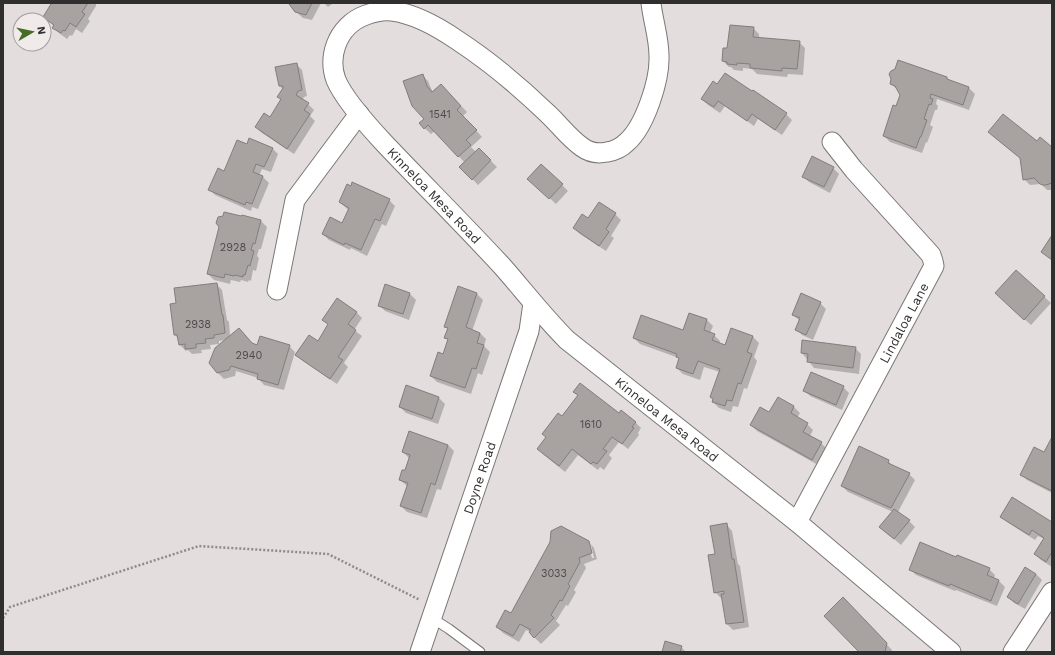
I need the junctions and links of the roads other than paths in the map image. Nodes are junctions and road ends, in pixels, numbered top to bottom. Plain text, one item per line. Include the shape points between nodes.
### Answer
1 (651, 3) edge
2 (359, 114) junction
3 (832, 142) dead end
4 (277, 290) dead end
5 (533, 303) junction
6 (797, 522) junction
7 (1052, 592) edge
8 (433, 613) junction
9 (928, 644) edge
10 (420, 652) edge
11 (480, 652) edge
12 (951, 652) edge
13 (1013, 652) edge

1 - 2 street, Kinneloa Mesa Road via 659,69 650,104 636,131 627,142 610,152 598,154 580,146 498,69 429,23 391,10 358,18 340,35 335,46 333,59 337,82
2 - 4 street via 295,200
2 - 5 street, Kinneloa Mesa Road via 502,266
3 - 6 street, Lindaloa Lane via 931,255 934,266
5 - 6 street, Kinneloa Mesa Road via 567,340
5 - 8 street, Doyne Road via 529,331
6 - 9 street, Kinneloa Mesa Road
7 - 13 street
8 - 10 street, Doyne Road
8 - 11 lane via 449,629
9 - 12 street, Kinneloa Mesa Road

